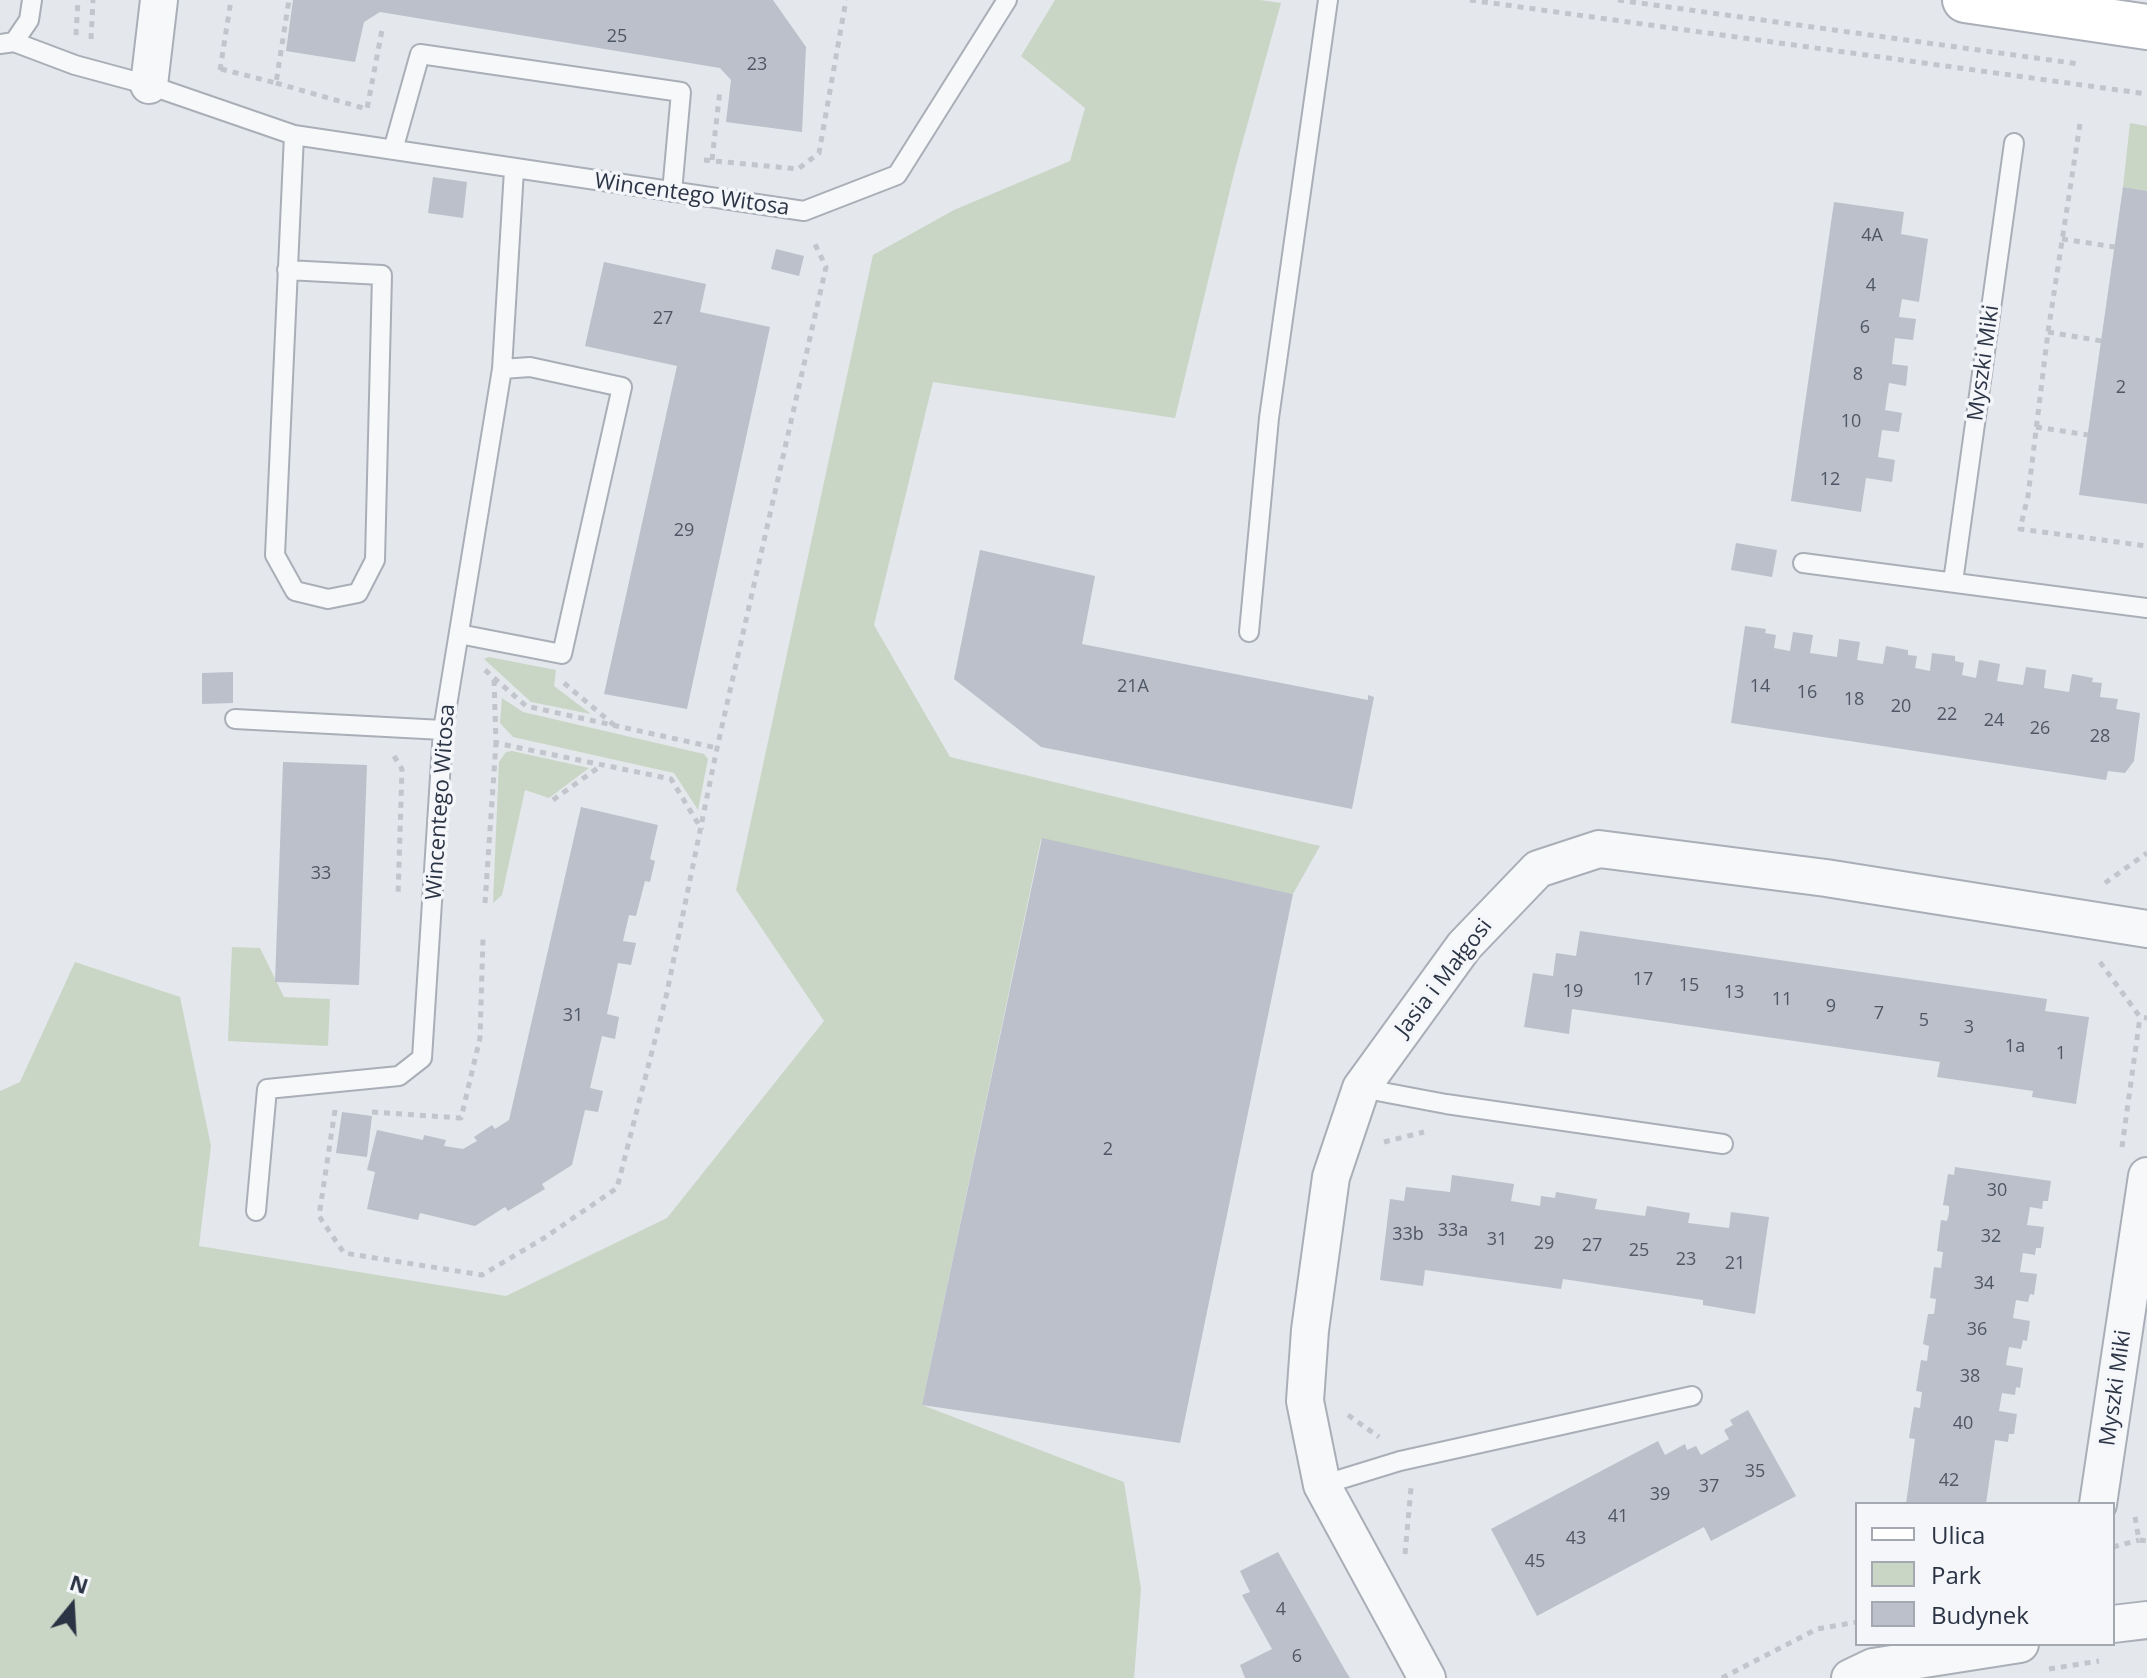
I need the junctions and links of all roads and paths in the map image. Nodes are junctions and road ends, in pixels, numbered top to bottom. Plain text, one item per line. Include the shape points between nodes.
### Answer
1 (32, 0) edge
2 (78, 0) edge
3 (159, 0) edge
4 (231, 0) edge
5 (289, 0) edge
6 (846, 0) edge
7 (1007, 0) edge
8 (1328, 0) edge
9 (1470, 0) edge
10 (1618, 0) edge
11 (1965, 0) edge
12 (2147, 27) edge
13 (382, 30) dead end
14 (76, 38) dead end
15 (7, 43) edge
16 (2085, 65) dead end
17 (276, 83) junction
18 (149, 85) junction
19 (720, 90) dead end
20 (2147, 94) edge
21 (2080, 124) dead end
22 (294, 135) junction
23 (2014, 143) dead end
24 (393, 150) junction
25 (695, 159) dead end
26 (712, 160) junction
27 (514, 170) junction
28 (672, 192) junction
29 (812, 237) dead end
30 (2062, 239) junction
31 (2115, 247) dead end
32 (287, 270) junction
33 (2048, 332) junction
34 (2102, 341) dead end
35 (502, 369) junction
36 (2036, 427) junction
37 (2088, 435) dead end
38 (2147, 546) edge
39 (1803, 563) dead end
40 (1953, 582) junction
41 (2147, 608) edge
42 (1249, 632) dead end
43 (459, 634) junction
44 (562, 654) junction
45 (476, 661) dead end
46 (494, 680) junction
47 (235, 719) dead end
48 (618, 728) junction
49 (443, 730) junction
50 (496, 743) junction
51 (386, 744) dead end
52 (717, 748) junction
53 (603, 764) junction
54 (553, 800) dead end
55 (702, 830) junction
56 (2147, 853) edge
57 (2100, 886) dead end
58 (485, 903) dead end
59 (398, 908) dead end
60 (2147, 929) edge
61 (483, 938) dead end
62 (2091, 951) dead end
63 (2147, 1018) edge
64 (1361, 1088) junction
65 (335, 1110) dead end
66 (367, 1112) dead end
67 (1427, 1131) dead end
68 (1723, 1144) dead end
69 (1380, 1156) dead end
70 (2147, 1176) edge
71 (256, 1211) dead end
72 (1692, 1396) dead end
73 (1345, 1402) dead end
74 (1381, 1438) dead end
75 (1407, 1477) dead end
76 (1322, 1485) junction
77 (2098, 1502) edge
78 (2139, 1540) dead end
79 (2115, 1546) edge
80 (1412, 1567) dead end
81 (1855, 1622) edge
82 (2032, 1657) edge
83 (2103, 1660) dead end
84 (1427, 1678) edge
85 (1722, 1678) edge
86 (1850, 1678) edge

1 - 15 lane via 29,20
2 - 14 path
3 - 18 street
4 - 17 path via 221,69
5 - 17 path
6 - 26 path via 819,153 798,169
7 - 28 lane, Wincentego Witosa via 897,175 804,211
8 - 42 lane via 1269,418
9 - 20 path
10 - 16 path
11 - 12 main road
13 - 17 path via 367,109
15 - 18 lane, Wincentego Witosa
18 - 22 lane, Wincentego Witosa
19 - 26 path
21 - 30 path
22 - 24 lane, Wincentego Witosa
22 - 32 lane
23 - 40 lane, Myszki Miki
24 - 27 lane, Wincentego Witosa
24 - 28 lane via 420,54 681,92
25 - 26 path
27 - 28 lane, Wincentego Witosa
27 - 35 lane, Wincentego Witosa
29 - 52 path via 826,267
30 - 31 path
30 - 33 path
32 - 32 lane via 275,555 295,591 328,599 358,593 375,560 382,275
33 - 34 path
33 - 36 path
35 - 43 lane, Wincentego Witosa
35 - 44 lane via 530,367 622,387
36 - 37 path
36 - 38 path via 2020,529
39 - 40 lane
40 - 41 lane
43 - 44 lane
43 - 49 lane, Wincentego Witosa
44 - 48 path via 564,685
45 - 46 path
46 - 48 path via 526,706
46 - 50 path
47 - 49 lane
48 - 52 path
49 - 71 lane, Wincentego Witosa via 422,1058 399,1076 267,1089
50 - 53 path
50 - 58 path
51 - 59 path via 402,769
52 - 55 path
53 - 54 path
53 - 55 path via 671,779
55 - 65 path via 617,1188 482,1275 344,1253 319,1216
56 - 57 path
60 - 64 street, Jasia i Małgosi via 1826,878 1599,849 1538,869 1464,946
61 - 66 path via 480,1038 461,1118
62 - 63 path via 2140,1017
64 - 68 lane
64 - 76 street, Jasia i Małgosi via 1331,1177 1310,1330 1305,1401
67 - 69 path via 1384,1142
70 - 77 street, Myszki Miki
72 - 76 lane via 1400,1461
73 - 74 path via 1345,1413
75 - 80 path via 1411,1486 1405,1553
76 - 84 street, Jasia i Małgosi
78 - 79 path
81 - 85 path via 1817,1629
82 - 83 path
82 - 86 street via 1873,1667

